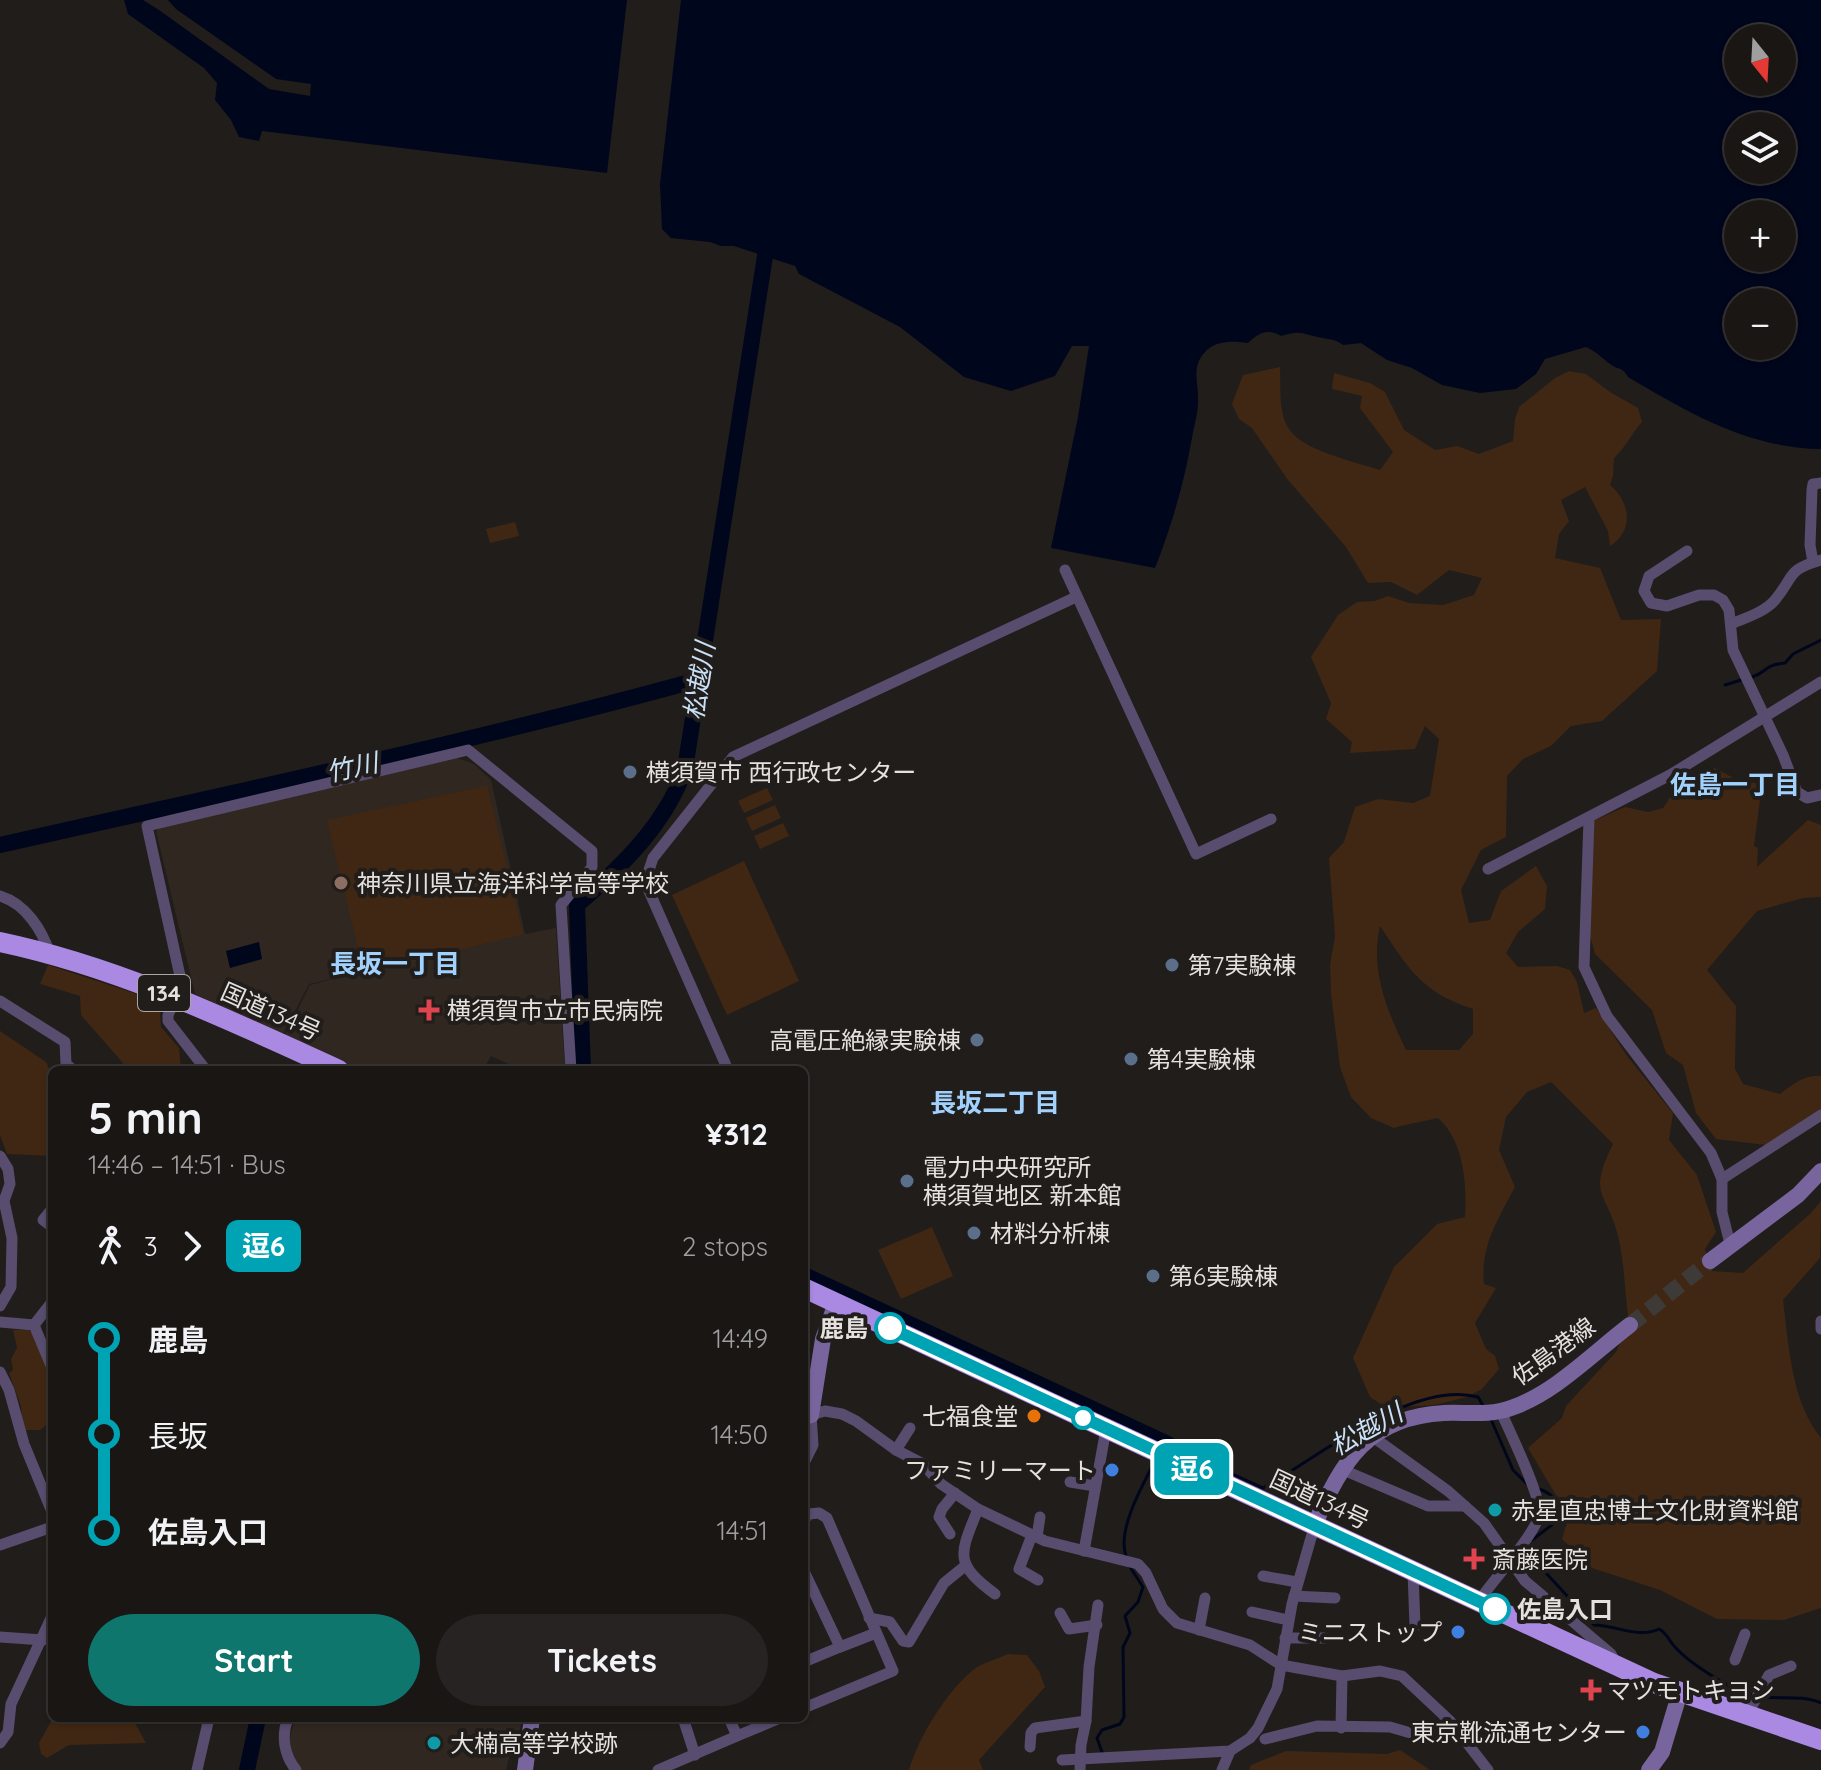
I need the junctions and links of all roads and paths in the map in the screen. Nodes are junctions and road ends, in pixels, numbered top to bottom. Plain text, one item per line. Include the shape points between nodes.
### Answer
1 (1821, 483) edge
2 (1687, 551) dead end
3 (1817, 561) edge
4 (1065, 570) dead end
5 (1076, 597) junction
6 (1731, 624) junction
7 (1821, 682) edge
8 (1764, 716) junction
9 (1821, 795) edge
10 (1589, 818) junction
11 (1271, 819) dead end
12 (1488, 869) dead end
13 (0, 896) edge
14 (0, 942) edge
15 (50, 954) junction
16 (176, 997) junction
17 (0, 1001) edge
18 (68, 1066) edge
19 (203, 1066) edge
20 (330, 1066) edge
21 (571, 1066) edge
22 (726, 1066) edge
23 (1821, 1115) edge
24 (0, 1156) edge
25 (1821, 1171) edge
26 (1722, 1179) junction
27 (1730, 1244) junction
28 (1710, 1261) tunnel mouth
29 (808, 1290) edge
30 (836, 1303) junction
31 (0, 1306) edge
32 (48, 1307) edge
33 (1821, 1321) edge
34 (0, 1322) edge
35 (34, 1325) junction
36 (1630, 1325) tunnel mouth
37 (1821, 1329) edge
38 (48, 1358) edge
39 (0, 1372) edge
40 (808, 1412) edge
41 (1499, 1412) junction
42 (910, 1428) dead end
43 (1106, 1429) junction
44 (1373, 1437) junction
45 (896, 1450) junction
46 (808, 1455) edge
47 (1341, 1469) junction
48 (1070, 1482) dead end
49 (1095, 1486) junction
50 (955, 1493) junction
51 (48, 1502) edge
52 (1465, 1506) junction
53 (978, 1509) junction
54 (808, 1515) edge
55 (1040, 1517) dead end
56 (1315, 1524) junction
57 (48, 1528) edge
58 (950, 1534) dead end
59 (1035, 1536) junction
60 (0, 1545) edge
61 (1084, 1551) junction
62 (1510, 1559) junction
63 (965, 1566) junction
64 (1413, 1572) junction
65 (1263, 1576) dead end
66 (808, 1579) edge
67 (1038, 1580) dead end
68 (1297, 1582) junction
69 (995, 1594) dead end
70 (1294, 1596) junction
71 (1205, 1598) dead end
72 (1335, 1598) dead end
73 (1479, 1601) junction
74 (1098, 1605) dead end
75 (1252, 1612) dead end
76 (1060, 1613) dead end
77 (869, 1618) junction
78 (1288, 1620) junction
79 (1097, 1625) junction
80 (1415, 1626) dead end
81 (48, 1627) edge
82 (1199, 1630) junction
83 (876, 1633) junction
84 (1745, 1634) dead end
85 (0, 1637) edge
86 (1285, 1638) junction
87 (1324, 1638) dead end
88 (43, 1640) junction
89 (840, 1647) junction
90 (808, 1660) edge
91 (1735, 1660) dead end
92 (1281, 1665) junction
93 (1617, 1666) junction
94 (1791, 1666) dead end
95 (1342, 1676) junction
96 (1680, 1692) junction
97 (808, 1706) edge
98 (1751, 1709) junction
99 (1086, 1721) junction
100 (1450, 1721) junction
101 (208, 1722) edge
102 (287, 1722) edge
103 (531, 1722) edge
104 (684, 1722) edge
105 (731, 1722) edge
106 (770, 1722) edge
107 (1341, 1728) junction
108 (737, 1736) junction
109 (1265, 1739) dead end
110 (1821, 1740) edge
111 (0, 1743) edge
112 (1030, 1747) dead end
113 (1230, 1751) junction
114 (695, 1755) junction
115 (1062, 1760) dead end
116 (1080, 1765) edge
117 (197, 1770) edge
118 (296, 1770) edge
119 (525, 1770) edge
120 (658, 1770) edge
121 (1222, 1770) edge
122 (1488, 1770) edge
123 (1649, 1770) edge

1 - 3 street via 1813,484 1812,490 1810,545
2 - 6 street via 1649,576 1644,591 1651,603 1667,606 1714,595 1729,610
3 - 6 street via 1793,573 1775,601
4 - 5 street
5 - 11 street via 1196,854
5 - 22 street via 733,757 653,858 645,882
6 - 8 street via 1733,650
7 - 8 street
8 - 9 street via 1797,792 1807,798
8 - 10 street via 1690,764
10 - 12 street
10 - 26 street via 1584,967 1607,1016 1711,1153
13 - 15 street via 29,916
14 - 15 highway, 国道134号 / 134
15 - 16 highway, 国道134号 / 134
16 - 19 street via 168,1021
16 - 20 highway, 国道134号 / 134
16 - 21 street via 182,985 147,826 468,750 592,851 592,867 561,905
17 - 18 street via 65,1042
23 - 26 street
24 - 31 street via 8,1169 4,1201 12,1238 11,1287
25 - 27 main road via 1798,1195
26 - 27 street via 1722,1212
27 - 28 main road
29 - 30 highway, 国道134号
30 - 40 main road
30 - 43 highway, 国道134号
32 - 35 street
33 - 37 street
34 - 35 street
35 - 38 street
36 - 41 main road, 佐島港線 via 1555,1385
39 - 51 street
40 - 45 street via 842,1414
40 - 46 street via 813,1445
41 - 44 main road, 佐島港線 via 1423,1416
41 - 62 street via 1539,1507 1535,1525
42 - 45 street
43 - 49 street
43 - 56 highway, 国道134号
44 - 47 main road, 佐島港線
44 - 52 street
45 - 50 street via 923,1464
47 - 52 street via 1428,1506
47 - 56 main road, 佐島港線
48 - 49 street
49 - 61 street
50 - 53 street
50 - 58 street via 939,1517
52 - 62 street
53 - 59 street
53 - 63 street via 964,1549
54 - 77 street via 827,1518
55 - 59 street
56 - 64 highway, 国道134号
56 - 68 street
57 - 60 street
59 - 61 street
59 - 67 street via 1019,1569
61 - 82 street via 1138,1564 1163,1609 1177,1623
62 - 73 street
62 - 93 street via 1525,1581 1611,1654
63 - 69 street
63 - 77 street via 944,1583 909,1642 890,1622
64 - 73 highway, 国道134号
64 - 80 street
65 - 68 street
66 - 89 street
68 - 70 street
70 - 72 street
70 - 78 street
71 - 82 street
73 - 93 highway, 国道134号
74 - 79 street
75 - 78 street
76 - 79 street via 1069,1629
77 - 83 street
78 - 86 street
79 - 99 street
81 - 88 street
82 - 92 street via 1250,1645
83 - 89 street
83 - 97 street via 893,1671
84 - 91 street
85 - 88 street
86 - 87 street
86 - 92 street
88 - 111 street via 11,1704 8,1732
89 - 90 street
92 - 95 street
92 - 113 street via 1277,1689 1258,1728
93 - 96 highway, 国道134号
94 - 98 street via 1774,1671
95 - 100 street via 1380,1671 1402,1676
95 - 107 street
96 - 98 highway, 国道134号
96 - 123 main road via 1662,1752
98 - 110 highway, 国道134号
99 - 112 street via 1035,1728
99 - 116 street
100 - 107 street via 1414,1734 1390,1727
100 - 122 street
101 - 117 street
102 - 118 street via 286,1751
103 - 119 main road
104 - 114 street
105 - 108 street
106 - 108 street
107 - 109 street via 1317,1726
108 - 114 street
113 - 116 street
113 - 121 street
114 - 120 street
115 - 116 street

